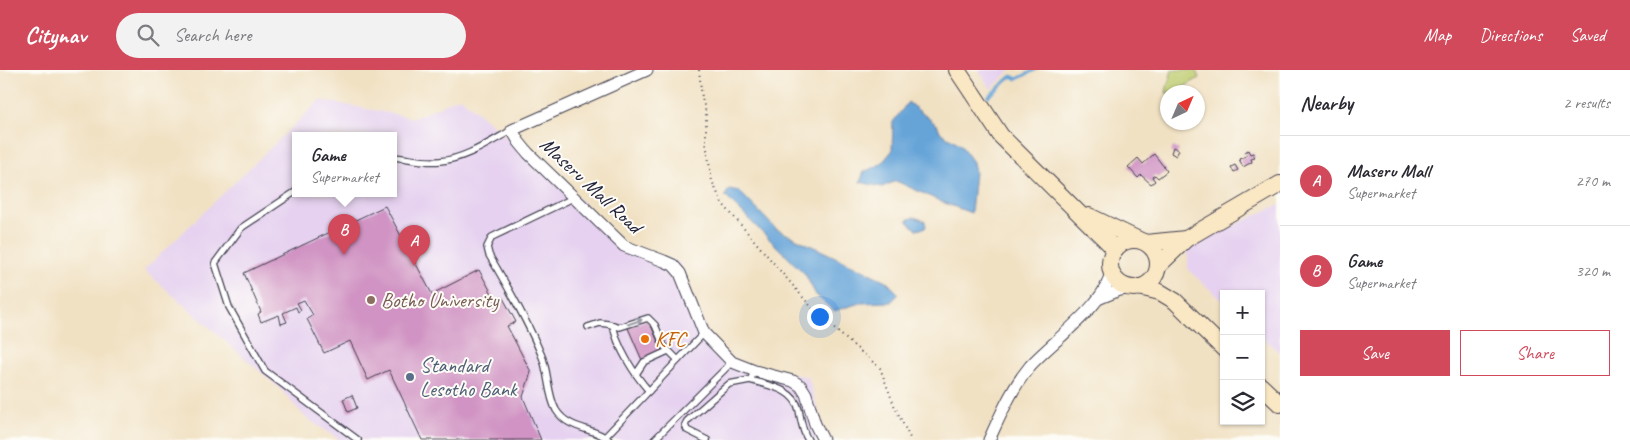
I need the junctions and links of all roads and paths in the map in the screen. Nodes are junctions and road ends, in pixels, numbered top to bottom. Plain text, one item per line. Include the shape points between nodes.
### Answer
1 (648, 70) edge
2 (699, 70) edge
3 (956, 70) edge
4 (512, 130) junction
5 (397, 158) edge
6 (1280, 184) edge
7 (292, 194) edge
8 (573, 198) junction
9 (1074, 207) junction
10 (1186, 239) junction
11 (1143, 242) junction
12 (1115, 249) junction
13 (1157, 267) junction
14 (1110, 270) junction
15 (1136, 288) junction
16 (1098, 299) junction
17 (1175, 302) junction
18 (613, 325) junction
19 (588, 328) dead end
20 (704, 333) junction
21 (1220, 345) edge
22 (668, 351) junction
23 (678, 360) junction
24 (732, 362) junction
25 (636, 374) junction
26 (753, 376) junction
27 (1265, 390) edge
28 (649, 391) junction
29 (1280, 404) edge
30 (607, 438) edge
31 (358, 440) edge
32 (654, 440) edge
33 (707, 440) edge
34 (808, 440) edge
35 (823, 440) edge
36 (911, 440) edge
37 (989, 440) edge

1 - 4 street, Maseru Mall Road
2 - 36 path via 712,181 722,203 813,309 880,368
3 - 9 main road via 1001,136
4 - 5 lane via 484,146 441,162
4 - 8 street, Maseru Mall Road via 528,153
6 - 10 main road
7 - 31 lane via 242,228 215,262 230,307 265,371
8 - 20 street, Maseru Mall Road via 624,246 673,265 680,273
8 - 30 lane via 492,237 486,247 542,355 556,410 580,428
9 - 11 main road
9 - 12 main road
10 - 11 main road
10 - 13 main road
11 - 12 main road via 1126,241
11 - 13 main road via 1155,253
12 - 14 main road via 1111,255
13 - 15 main road via 1153,278
13 - 17 main road
14 - 15 main road via 1118,282
14 - 16 street via 1108,285
15 - 16 street via 1120,290
15 - 17 main road via 1160,292
16 - 37 street via 1031,366 1013,391
17 - 21 main road
18 - 19 lane via 600,323
18 -> 22 lane via 620,327 648,318
18 - 25 lane
20 - 23 lane
20 - 24 street, Maseru Mall Road
22 - 23 lane
22 - 25 lane via 644,362
23 - 28 lane
24 - 26 street, Maseru Mall Road
24 - 32 lane
25 - 28 lane
26 - 33 lane via 729,384 687,421 687,430
26 - 34 lane via 792,396
26 - 35 street, Maseru Mall Road via 793,381 801,386
27 - 29 main road
28 - 30 lane

